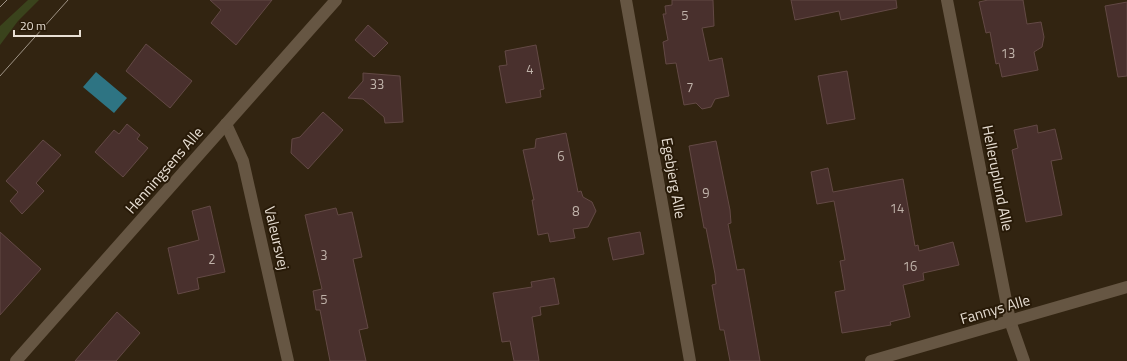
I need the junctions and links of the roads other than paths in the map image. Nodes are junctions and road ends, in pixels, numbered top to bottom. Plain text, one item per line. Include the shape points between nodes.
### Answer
1 (336, 0) edge
2 (626, 0) edge
3 (947, 0) edge
4 (226, 124) junction
5 (1127, 287) edge
6 (1010, 321) junction
7 (16, 361) edge
8 (288, 361) edge
9 (690, 361) edge
10 (871, 361) edge
11 (1024, 361) edge

1 - 4 street, Henningsens Alle
2 - 9 street, Egebjerg Alle
3 - 6 street, Helleruplund Alle
4 - 7 street, Henningsens Alle
4 - 8 street, Valeursvej via 243,160
5 - 6 street, Fannys Alle
6 - 10 street, Fannys Alle
6 - 11 street, Helleruplund Alle

